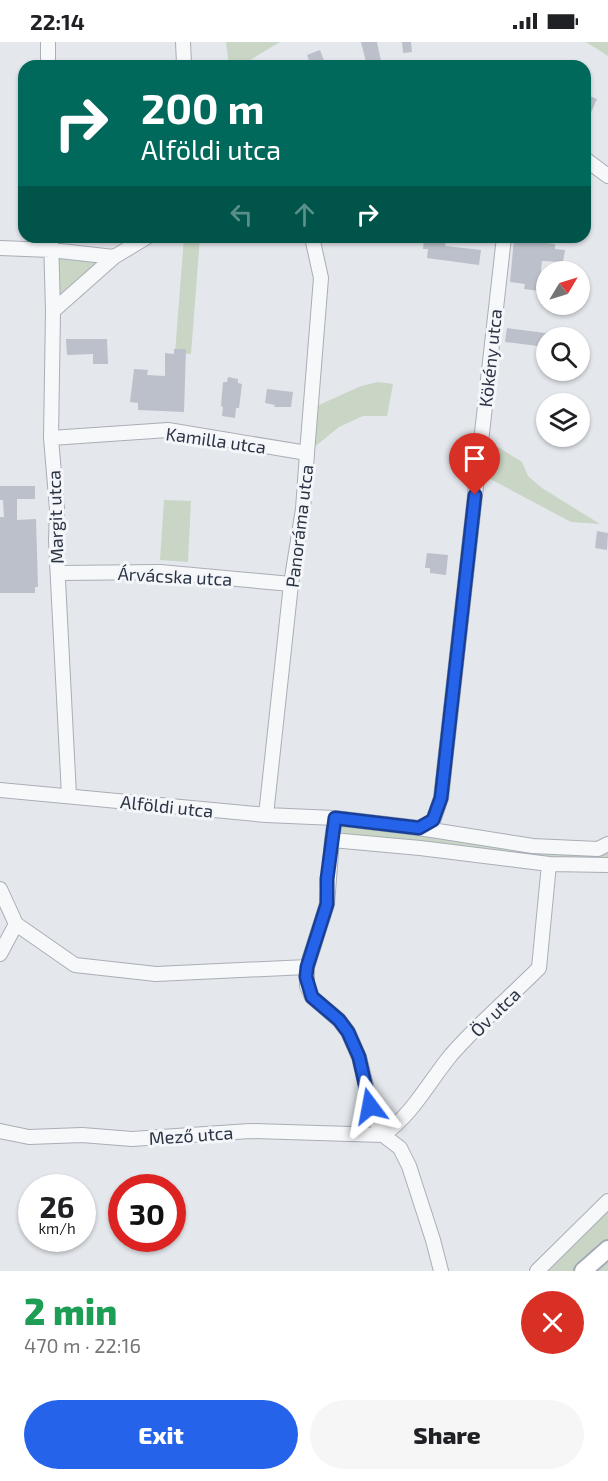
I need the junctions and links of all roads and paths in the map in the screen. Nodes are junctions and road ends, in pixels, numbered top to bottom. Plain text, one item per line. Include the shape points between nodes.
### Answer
1 (48, 42) edge
2 (183, 42) edge
3 (48, 60) edge
4 (184, 60) edge
5 (591, 163) edge
6 (608, 176) edge
7 (51, 243) edge
8 (137, 243) edge
9 (313, 243) edge
10 (503, 243) edge
11 (0, 248) edge
12 (114, 257) junction
13 (53, 311) junction
14 (51, 438) junction
15 (307, 453) junction
16 (58, 573) junction
17 (291, 584) junction
18 (0, 789) edge
19 (69, 796) junction
20 (266, 815) junction
21 (335, 818) junction
22 (419, 828) junction
23 (332, 840) junction
24 (608, 844) edge
25 (549, 864) junction
26 (608, 865) edge
27 (0, 889) edge
28 (16, 924) junction
29 (0, 954) edge
30 (307, 967) junction
31 (0, 1131) edge
32 (383, 1135) junction
33 (608, 1202) edge
34 (608, 1249) edge
35 (441, 1271) edge
36 (537, 1271) edge
37 (583, 1271) edge

1 - 3 street
2 - 4 street
5 - 6 street
7 - 11 street
7 - 12 street
7 - 13 street, Margit utca
8 - 12 street
9 - 15 street, Panoráma utca via 321,278
10 - 22 street, Kökény utca via 441,798 433,820
12 - 13 street
13 - 14 street, Margit utca
14 - 15 street, Kamilla utca via 168,430
14 - 16 street, Margit utca
15 - 17 street, Panoráma utca
16 - 17 street, Árvácska utca via 160,572
16 - 19 street, Margit utca
17 - 20 street, Panoráma utca
18 - 19 street, Alföldi utca
19 - 20 street, Alföldi utca
20 - 21 street, Alföldi utca
21 - 22 street, Alföldi utca
21 - 23 street
22 - 24 street, Alföldi utca via 543,847 598,849
23 - 25 street
23 - 30 street via 327,904
25 - 26 street
25 - 32 street, Öv utca via 539,968 452,1054 418,1101
27 - 28 street
28 - 29 street
28 - 30 street via 75,965 156,974
30 - 32 street via 307,986 312,997 348,1032 359,1057 374,1118
31 - 32 street, Mező utca via 29,1137 82,1135 132,1139 250,1131
32 - 35 street via 400,1148 409,1166
33 - 36 street
34 - 37 main road

